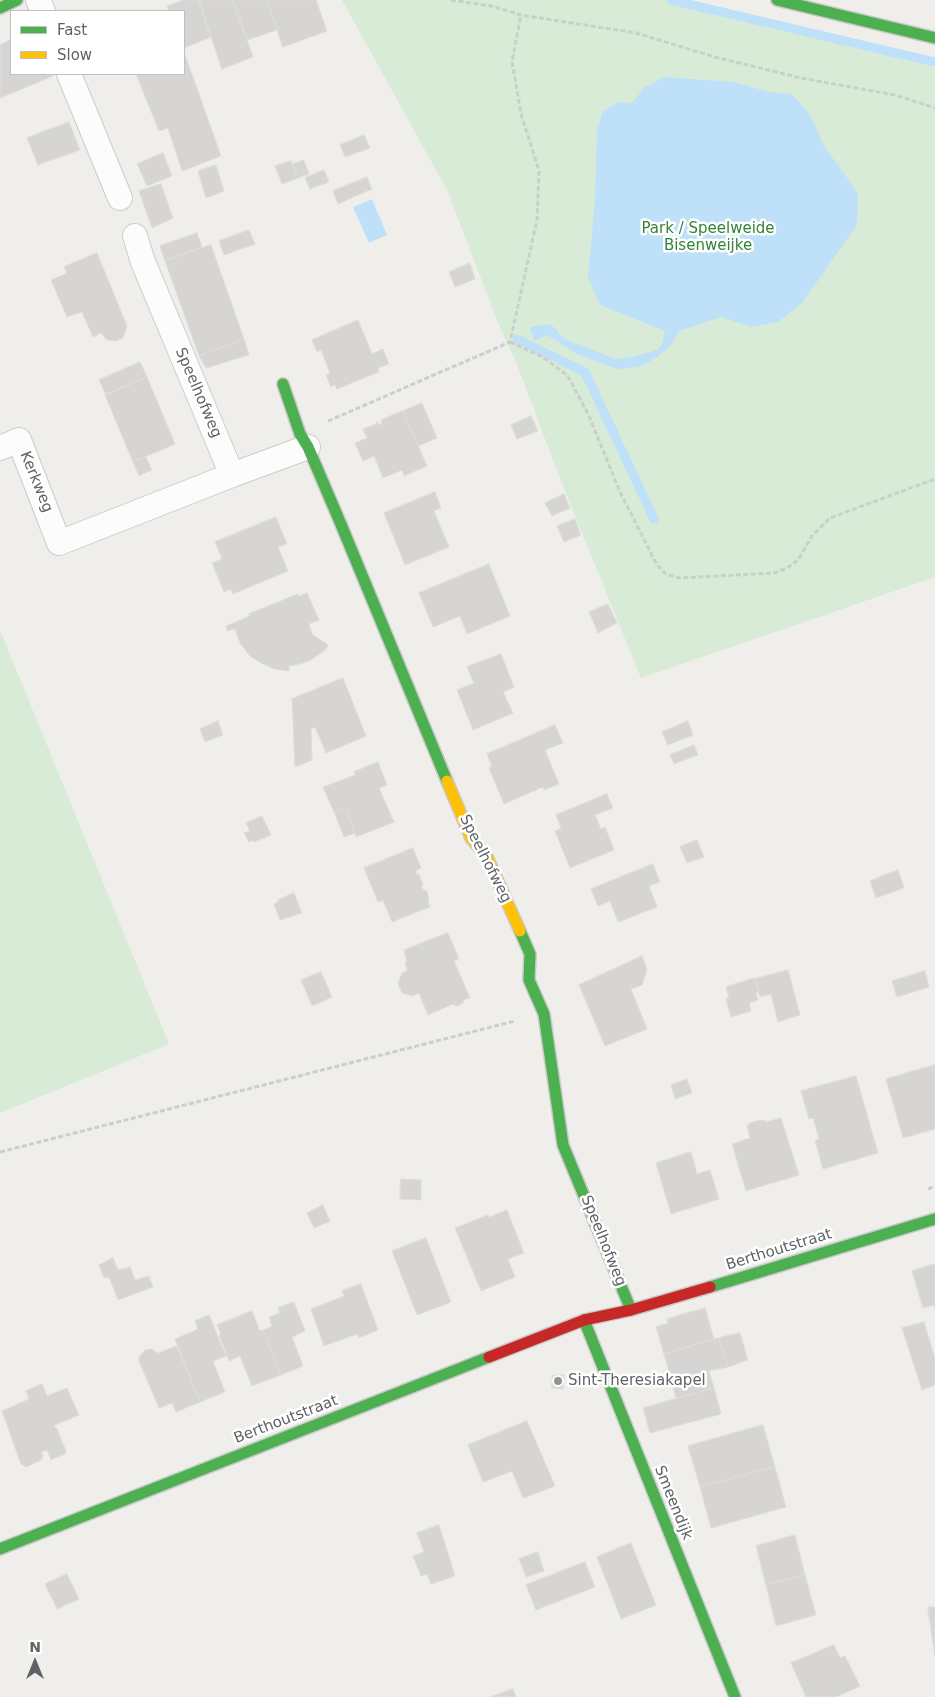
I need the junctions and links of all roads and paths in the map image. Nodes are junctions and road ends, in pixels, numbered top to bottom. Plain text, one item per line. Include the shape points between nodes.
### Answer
1 (18, 0) edge
2 (451, 0) edge
3 (777, 0) edge
4 (0, 8) edge
5 (521, 15) junction
6 (935, 38) edge
7 (69, 75) edge
8 (935, 108) edge
9 (120, 198) dead end
10 (135, 236) dead end
11 (510, 342) junction
12 (283, 384) dead end
13 (304, 440) junction
14 (0, 448) edge
15 (232, 475) junction
16 (935, 479) edge
17 (544, 1014) junction
18 (0, 1152) edge
19 (935, 1218) edge
20 (631, 1310) junction
21 (584, 1320) junction
22 (0, 1549) edge
23 (735, 1697) edge

1 - 4 street
2 - 5 path via 491,6
3 - 6 street
5 - 8 path via 636,33 715,57 801,78 895,95
5 - 11 path via 512,62 521,114 538,171 537,220
7 - 9 street
10 - 15 street, Speelhofweg
11 - 13 path
11 - 16 path via 543,357 568,376 589,416 620,492 658,565 666,574 679,578 774,573 798,560 812,536 830,518
12 - 13 street, Speelhofweg
13 - 15 street
13 - 17 street, Speelhofweg via 471,838 487,856 530,954 529,980
14 - 15 street, Kerkweg via 19,440 60,543
17 - 18 path
17 - 20 street, Speelhofweg via 563,1145
19 - 20 street, Berthoutstraat
20 - 21 street, Berthoutstraat
21 - 22 street, Berthoutstraat
21 - 23 street, Smeendijk

